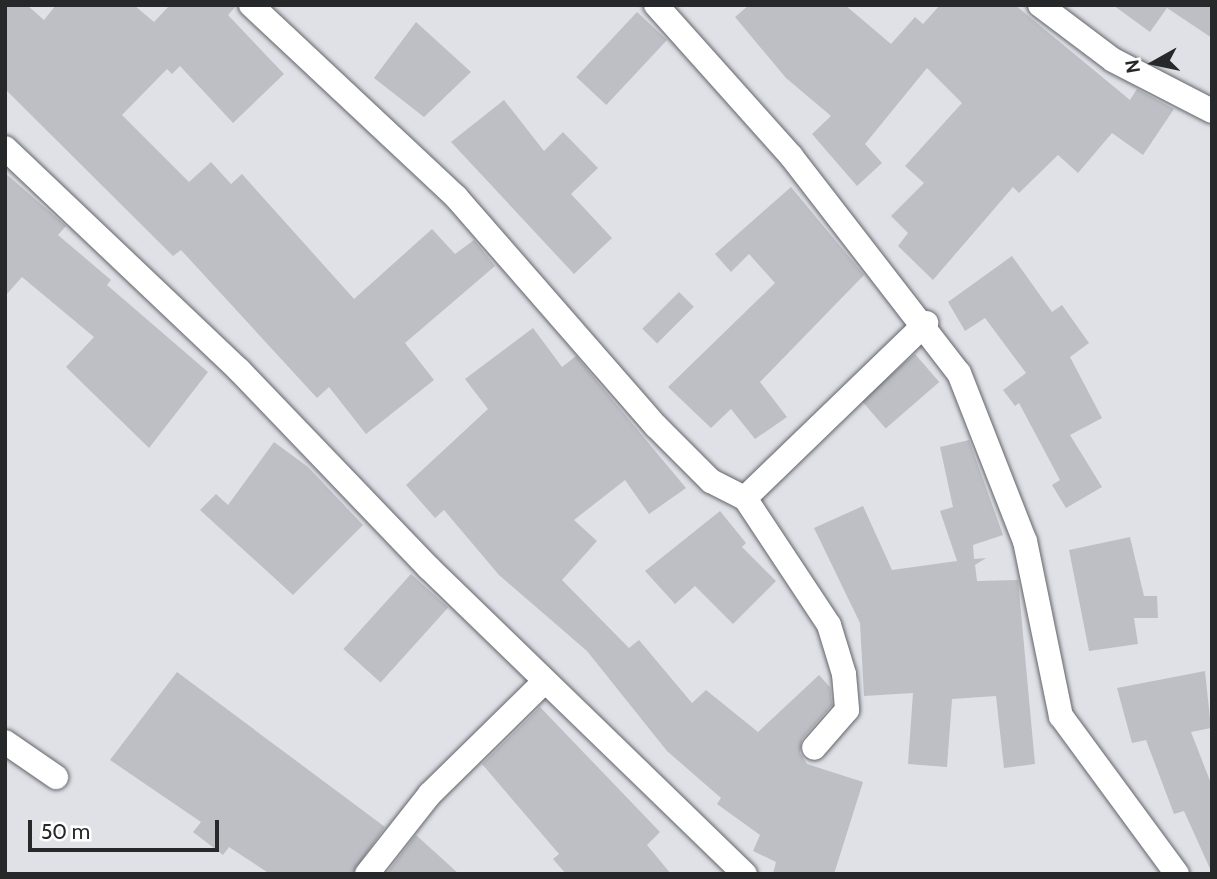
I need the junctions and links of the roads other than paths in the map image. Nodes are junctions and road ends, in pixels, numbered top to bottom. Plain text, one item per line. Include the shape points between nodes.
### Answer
1 (251, 5) edge
2 (656, 5) edge
3 (1040, 5) edge
4 (1212, 111) edge
5 (5, 148) edge
6 (926, 323) junction
7 (745, 498) junction
8 (544, 682) junction
9 (5, 742) edge
10 (814, 748) dead end
11 (56, 777) dead end
12 (1145, 835) junction
13 (367, 874) edge
14 (745, 874) edge
15 (1157, 874) edge
16 (1177, 874) edge

1 - 7 street via 456,197 656,426 711,481
2 - 6 street
3 - 4 street via 1113,60
5 - 8 street via 239,370
6 - 7 street
6 - 12 street via 959,373 1025,541 1061,716
7 - 10 street via 829,625 844,674 847,710
8 - 13 street via 430,794
8 - 14 street via 712,836
9 - 11 street
12 - 15 street
12 - 16 street

